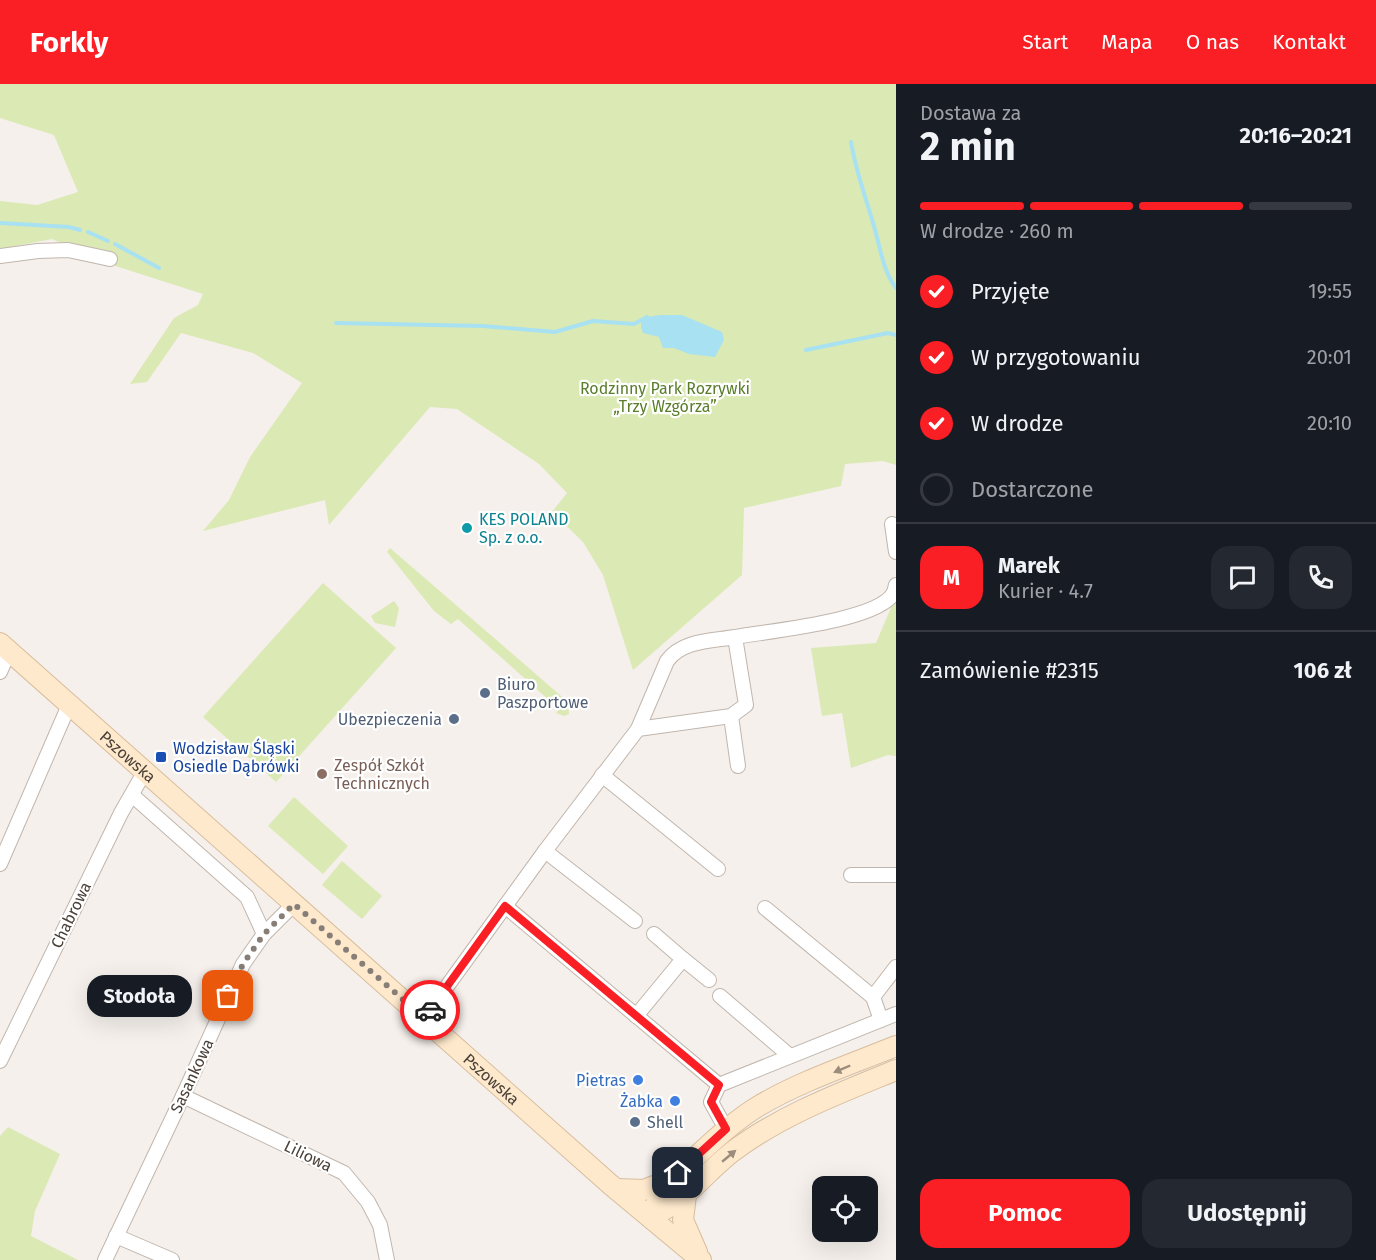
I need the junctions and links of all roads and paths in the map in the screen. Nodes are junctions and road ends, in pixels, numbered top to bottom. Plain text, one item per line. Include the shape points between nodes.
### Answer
1 (0, 256) edge
2 (110, 258) dead end
3 (892, 524) dead end
4 (896, 552) edge
5 (896, 585) edge
6 (735, 637) junction
7 (4, 647) edge
8 (0, 672) edge
9 (69, 705) junction
10 (731, 716) junction
11 (638, 729) junction
12 (738, 766) dead end
13 (145, 771) junction
14 (602, 776) junction
15 (132, 795) junction
16 (545, 851) junction
17 (0, 864) edge
18 (718, 869) dead end
19 (851, 875) dead end
20 (896, 875) edge
21 (294, 904) junction
22 (505, 906) junction
23 (765, 909) dead end
24 (635, 921) dead end
25 (264, 934) junction
26 (654, 934) dead end
27 (683, 959) junction
28 (896, 967) edge
29 (709, 980) dead end
30 (720, 996) dead end
31 (873, 997) junction
32 (896, 1014) edge
33 (636, 1016) junction
34 (424, 1018) junction
35 (881, 1020) junction
36 (896, 1046) edge
37 (790, 1056) junction
38 (0, 1061) edge
39 (896, 1071) edge
40 (719, 1085) junction
41 (183, 1096) junction
42 (726, 1129) junction
43 (669, 1180) junction
44 (617, 1189) junction
45 (686, 1195) junction
46 (650, 1217) junction
47 (116, 1236) junction
48 (105, 1260) edge
49 (172, 1260) edge
50 (387, 1260) edge
51 (701, 1260) edge

1 - 2 street via 68,250
3 - 4 street
5 - 6 street via 893,594 879,606 856,616
6 - 10 street via 746,705
6 - 11 street via 686,645 673,653
7 - 8 street, Pszowska
7 - 9 main road, Pszowska
9 - 13 main road, Pszowska
9 - 17 street
10 - 11 street
10 - 12 street
11 - 14 street
13 - 15 street, Chabrowa
13 - 21 main road, Pszowska
14 - 16 street
14 - 18 street
15 - 25 street via 247,897
15 - 38 street, Chabrowa
16 - 22 street
16 - 24 street
19 - 20 street
21 - 25 street, Sasankowa
21 - 34 main road, Pszowska
22 - 33 street
22 - 34 street
23 - 31 street
25 - 41 street, Sasankowa via 243,964
26 - 27 street
27 - 29 street
27 - 33 street
28 - 31 street
30 - 37 street
31 - 35 street
32 - 35 street
33 - 40 street
34 - 44 main road, Pszowska
35 - 37 street
36 -> 42 main road via 787,1092
37 - 40 street
45 -> 39 main road via 733,1152 774,1125
40 - 42 street via 711,1102
41 - 47 street, Sasankowa
41 - 50 street, Liliowa via 344,1173 368,1202 380,1225
42 - 43 main road
43 - 44 main road via 644,1190
43 - 46 main road
44 - 46 main road, Pszowska
45 - 46 main road via 669,1209
45 - 51 main road via 683,1220
46 - 51 main road, Pszowska
47 - 48 street, Sasankowa
47 - 49 street

